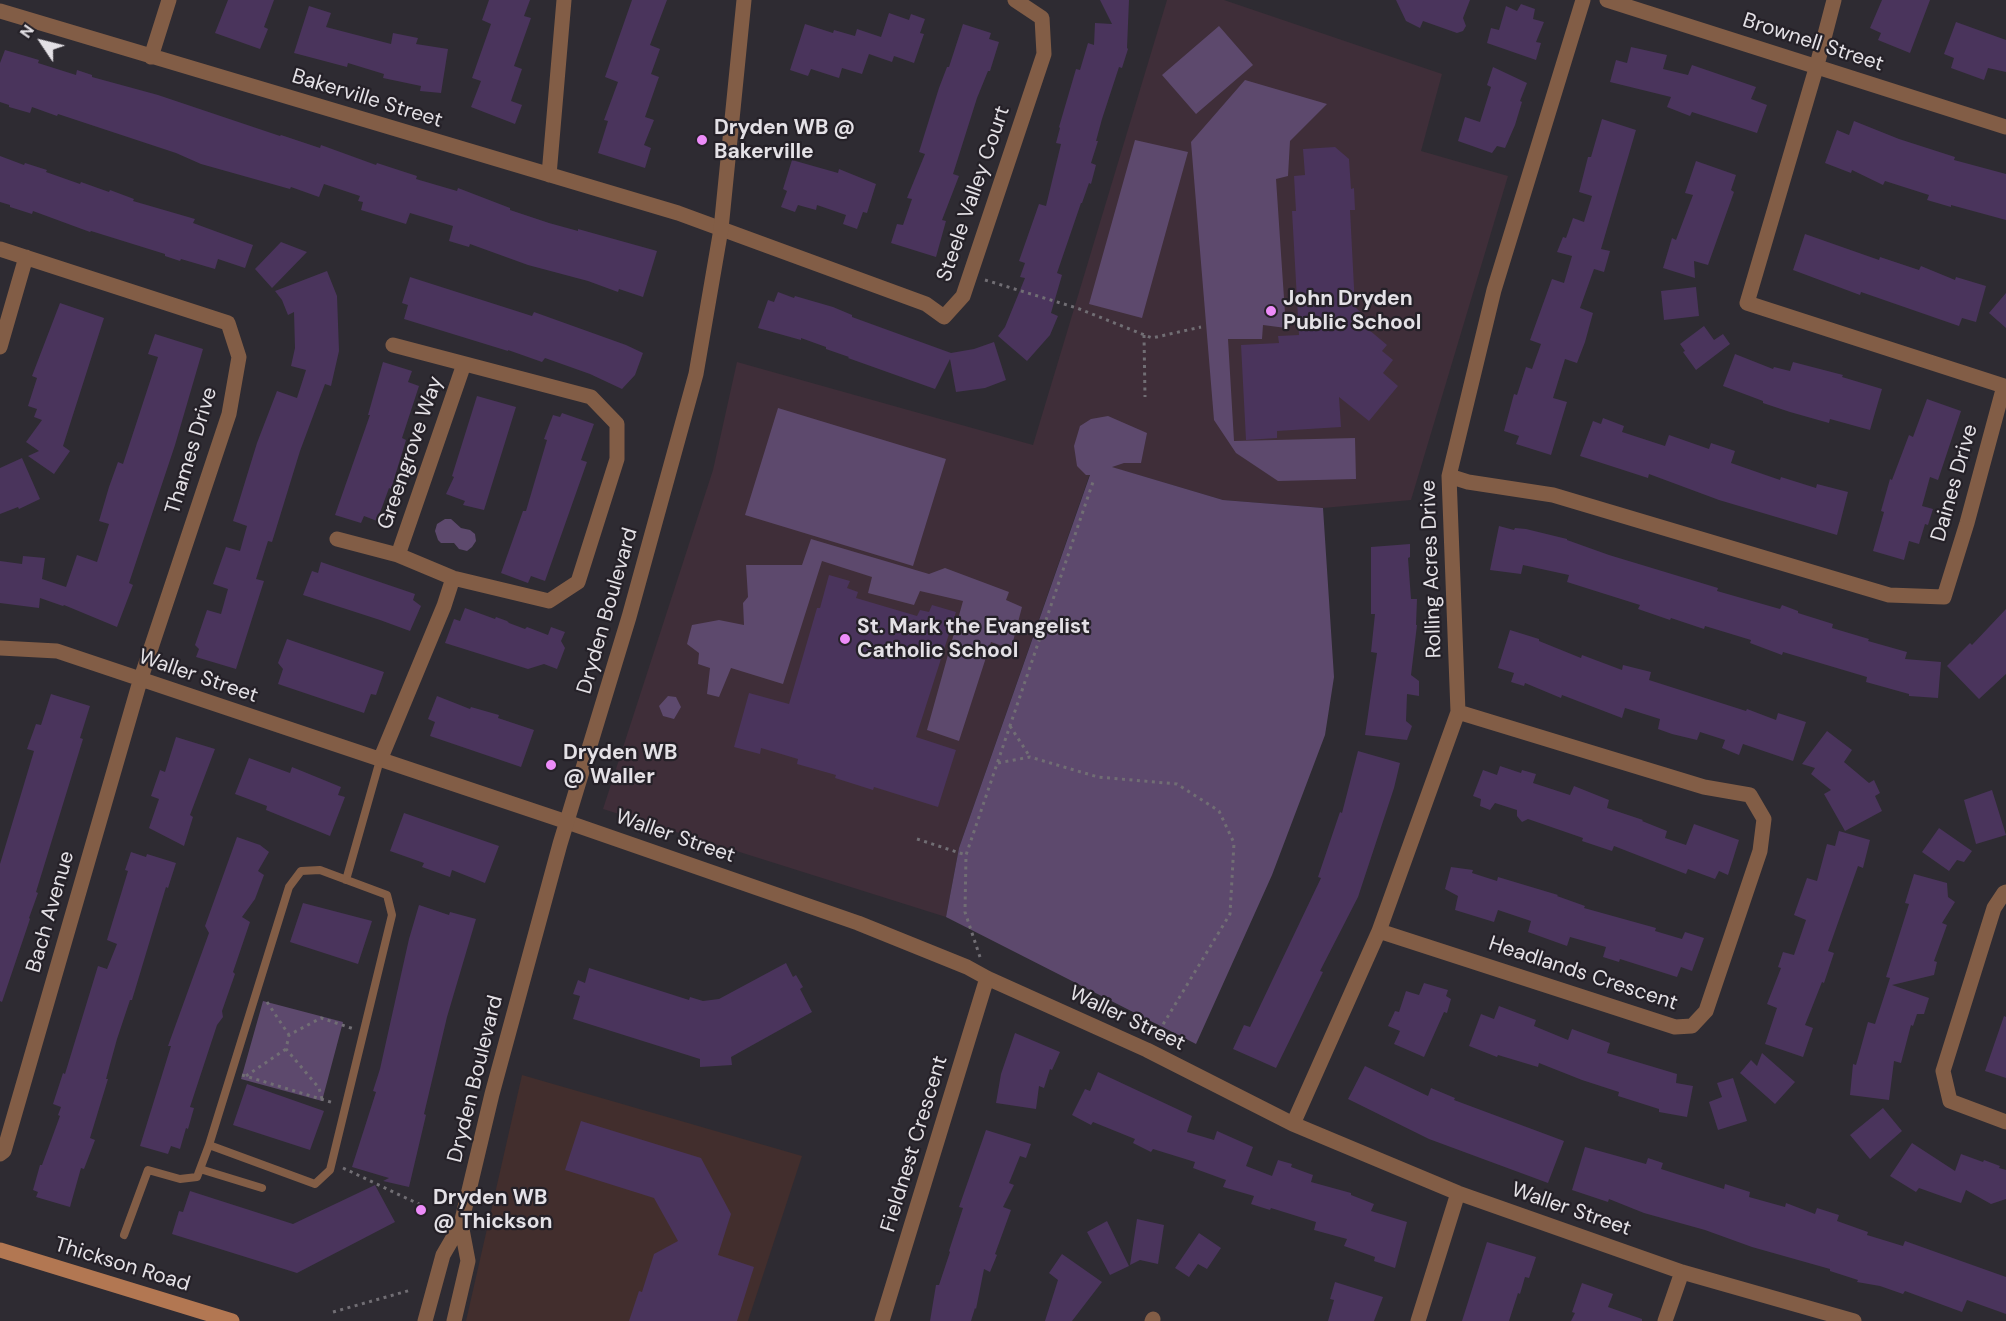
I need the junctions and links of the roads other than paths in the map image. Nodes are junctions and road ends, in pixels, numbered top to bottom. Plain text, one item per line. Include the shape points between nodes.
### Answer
1 (169, 0) edge
2 (564, 0) edge
3 (744, 0) edge
4 (1014, 0) edge
5 (1582, 0) edge
6 (1607, 0) edge
7 (1834, 0) edge
8 (4, 10) edge
9 (151, 57) junction
10 (1817, 65) junction
11 (2006, 127) edge
12 (549, 174) junction
13 (721, 229) junction
14 (0, 249) edge
15 (26, 257) junction
16 (393, 345) dead end
17 (0, 347) edge
18 (464, 364) junction
19 (1449, 476) junction
20 (337, 538) dead end
21 (398, 555) junction
22 (453, 578) junction
23 (0, 648) edge
24 (140, 681) junction
25 (1458, 712) junction
26 (380, 760) junction
27 (567, 822) junction
28 (346, 880) junction
29 (2006, 892) edge
30 (1379, 931) junction
31 (987, 978) junction
32 (2006, 1122) edge
33 (1293, 1124) junction
34 (209, 1145) junction
35 (0, 1154) edge
36 (200, 1169) junction
37 (262, 1188) dead end
38 (1458, 1193) junction
39 (461, 1224) junction
40 (124, 1235) dead end
41 (0, 1250) edge
42 (1682, 1272) junction
43 (232, 1321) edge
44 (424, 1321) edge
45 (454, 1321) edge
46 (882, 1321) edge
47 (1418, 1321) edge
48 (1665, 1321) edge
49 (1854, 1321) edge

1 - 9 street
2 - 12 street
3 - 13 street, Dryden Boulevard
4 - 13 street, Steele Valley Court via 1042,18 1044,54 963,296 944,318 926,304
5 - 19 street, Rolling Acres Drive via 1494,290
6 - 10 street, Brownell Street
7 - 10 street
8 - 9 street, Bakerville Street
9 - 12 street, Bakerville Street
10 - 11 street, Brownell Street
10 - 19 street, Daines Drive via 1747,303 2004,386 1944,597 1889,595 1553,495
12 - 13 street, Bakerville Street
13 - 27 street, Dryden Boulevard via 696,374
14 - 15 street, Thames Drive
15 - 17 street
15 - 24 street, Thames Drive via 228,323 239,357 229,414
16 - 18 street, Greengrove Way
18 - 21 street, Greengrove Way
18 - 22 street, Greengrove Way via 591,397 617,424 617,459 578,582 549,601
19 - 25 street, Rolling Acres Drive
20 - 21 street, Greengrove Way
21 - 22 street, Greengrove Way
22 - 26 street
23 - 24 street, Waller Street via 57,651
24 - 26 street, Waller Street
24 - 35 street, Bach Avenue
25 - 30 street, Rolling Acres Drive
25 - 30 street, Headlands Crescent via 1704,787 1750,795 1764,819 1760,851 1706,1011 1692,1026 1675,1027
26 - 27 street, Waller Street
26 - 28 lane
27 - 31 street, Waller Street via 858,922
27 - 39 street, Dryden Boulevard via 492,1094
28 - 34 lane via 320,870 301,871 289,887
28 - 34 lane via 387,895 392,915 330,1170 315,1184
29 - 32 street via 1995,908 1943,1071 1950,1101
30 - 33 street, Rolling Acres Drive
31 - 33 street, Waller Street via 1147,1050
31 - 46 street, Fieldnest Crescent
33 - 38 street, Waller Street
34 - 36 lane
36 - 37 lane
36 - 40 lane via 197,1178 180,1179 148,1170
38 - 42 street, Waller Street
38 - 47 street
39 - 44 street, Dryden Boulevard via 443,1255
39 - 45 street, Dryden Boulevard via 468,1261
41 - 43 main road, Thickson Road
42 - 48 street
42 - 49 street, Waller Street

